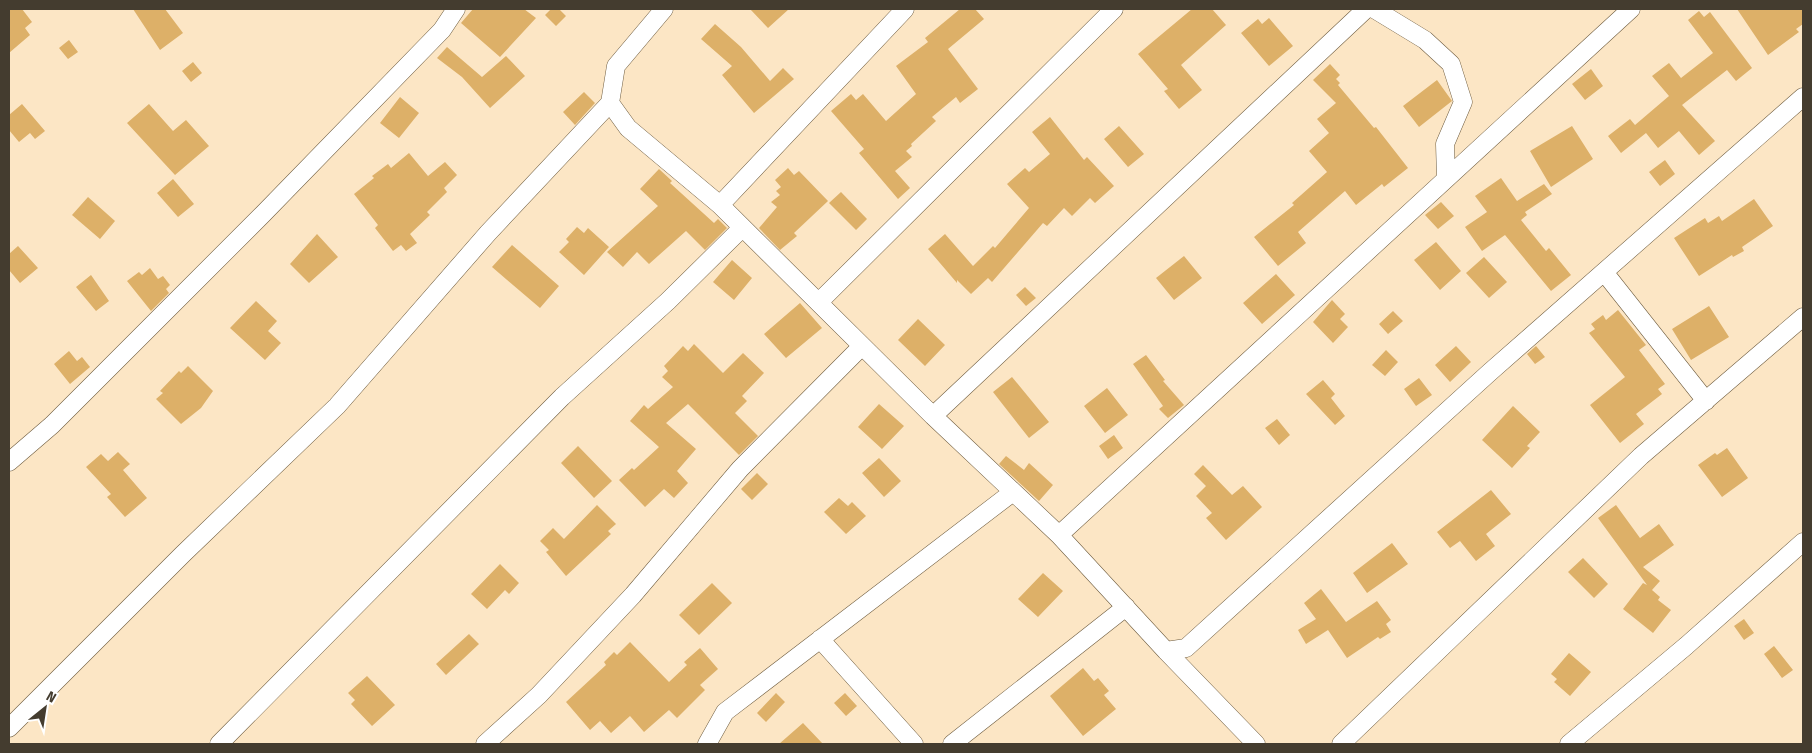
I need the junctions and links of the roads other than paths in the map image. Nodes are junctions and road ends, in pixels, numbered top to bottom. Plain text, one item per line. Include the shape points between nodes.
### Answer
1 (456, 9) edge
2 (664, 9) edge
3 (906, 9) edge
4 (1114, 9) edge
5 (1366, 9) edge
6 (1374, 9) edge
7 (1631, 9) edge
8 (1803, 97) edge
9 (610, 103) junction
10 (1446, 178) junction
11 (720, 205) junction
12 (742, 228) junction
13 (1604, 272) junction
14 (819, 302) junction
15 (1803, 317) edge
16 (862, 346) junction
17 (1706, 400) junction
18 (933, 416) junction
19 (9, 462) edge
20 (1014, 492) junction
21 (1059, 535) junction
22 (1803, 542) edge
23 (1126, 607) junction
24 (820, 639) junction
25 (1166, 651) junction
26 (9, 728) edge
27 (219, 744) edge
28 (485, 744) edge
29 (707, 744) edge
30 (914, 744) edge
31 (952, 744) edge
32 (1256, 744) edge
33 (1341, 744) edge
34 (1569, 744) edge

1 - 19 street via 442,30 284,194 52,425
2 - 9 street via 616,66
3 - 11 street
4 - 14 street
5 - 18 street
6 - 10 street via 1425,40 1450,64 1463,102 1445,144
7 - 10 street
8 - 13 street
9 - 11 street via 628,128
9 - 26 street via 488,232 337,406
10 - 21 street
11 - 12 street
12 - 14 street
12 - 27 street via 562,398
13 - 17 street
13 - 25 street via 1186,648
14 - 16 street
15 - 17 street
16 - 18 street
16 - 28 street via 740,470 633,595 552,681
17 - 33 street via 1641,456
18 - 20 street
20 - 21 street
20 - 24 street
21 - 23 street
22 - 34 street
23 - 25 street
23 - 31 street
24 - 29 street via 725,712
24 - 30 street
25 - 32 street

